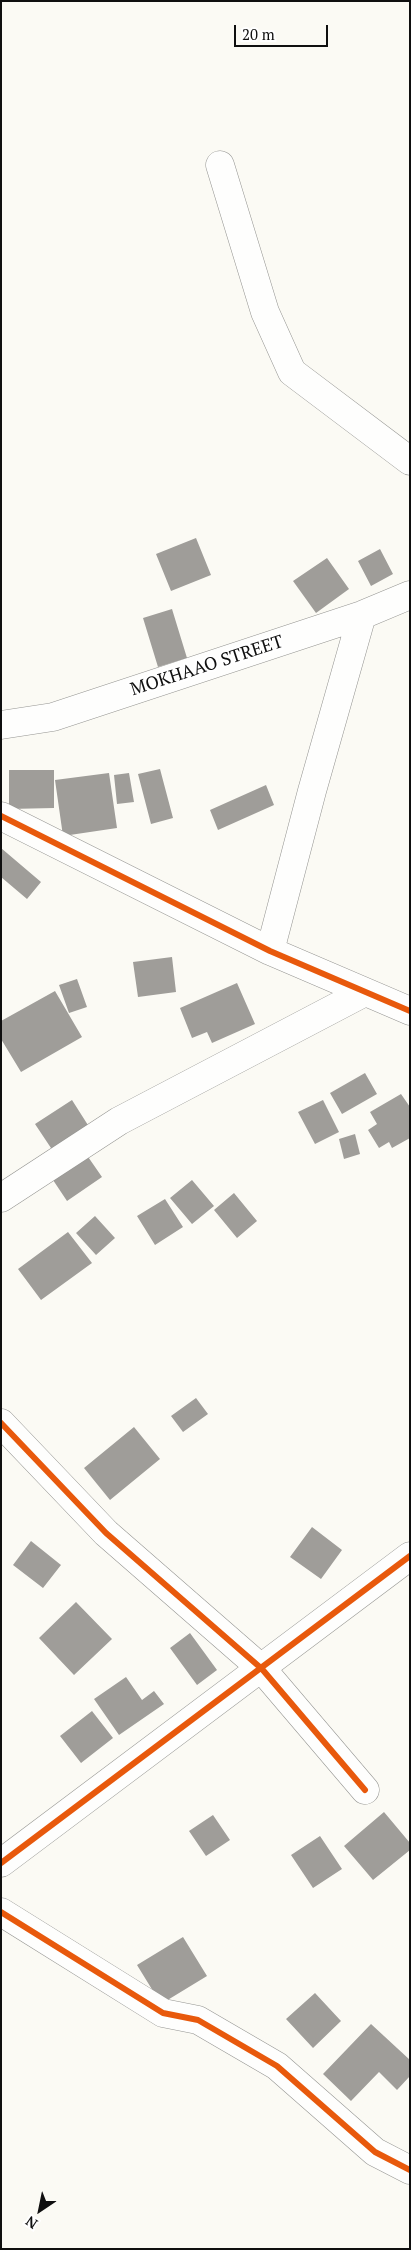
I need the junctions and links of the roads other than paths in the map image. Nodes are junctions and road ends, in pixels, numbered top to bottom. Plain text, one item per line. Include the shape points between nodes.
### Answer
1 (220, 165) dead end
2 (410, 462) edge
3 (410, 595) edge
4 (362, 615) junction
5 (1, 725) edge
6 (1, 816) edge
7 (270, 951) junction
8 (365, 992) junction
9 (410, 1011) edge
10 (1, 1198) edge
11 (1, 1423) edge
12 (410, 1556) edge
13 (262, 1668) junction
14 (365, 1790) dead end
15 (1, 1863) edge
16 (1, 1912) edge
17 (410, 2170) edge

1 - 2 street via 265,312 292,372
3 - 4 street, MOKHAAO STREET
4 - 5 street, MOKHAAO STREET via 53,717
4 - 7 street
6 - 7 street
7 - 8 street
8 - 9 street
8 - 10 street via 120,1121
11 - 13 street via 106,1533
12 - 13 street
13 - 14 street
13 - 15 street
16 - 17 street via 163,2013 198,2020 277,2066 374,2152

